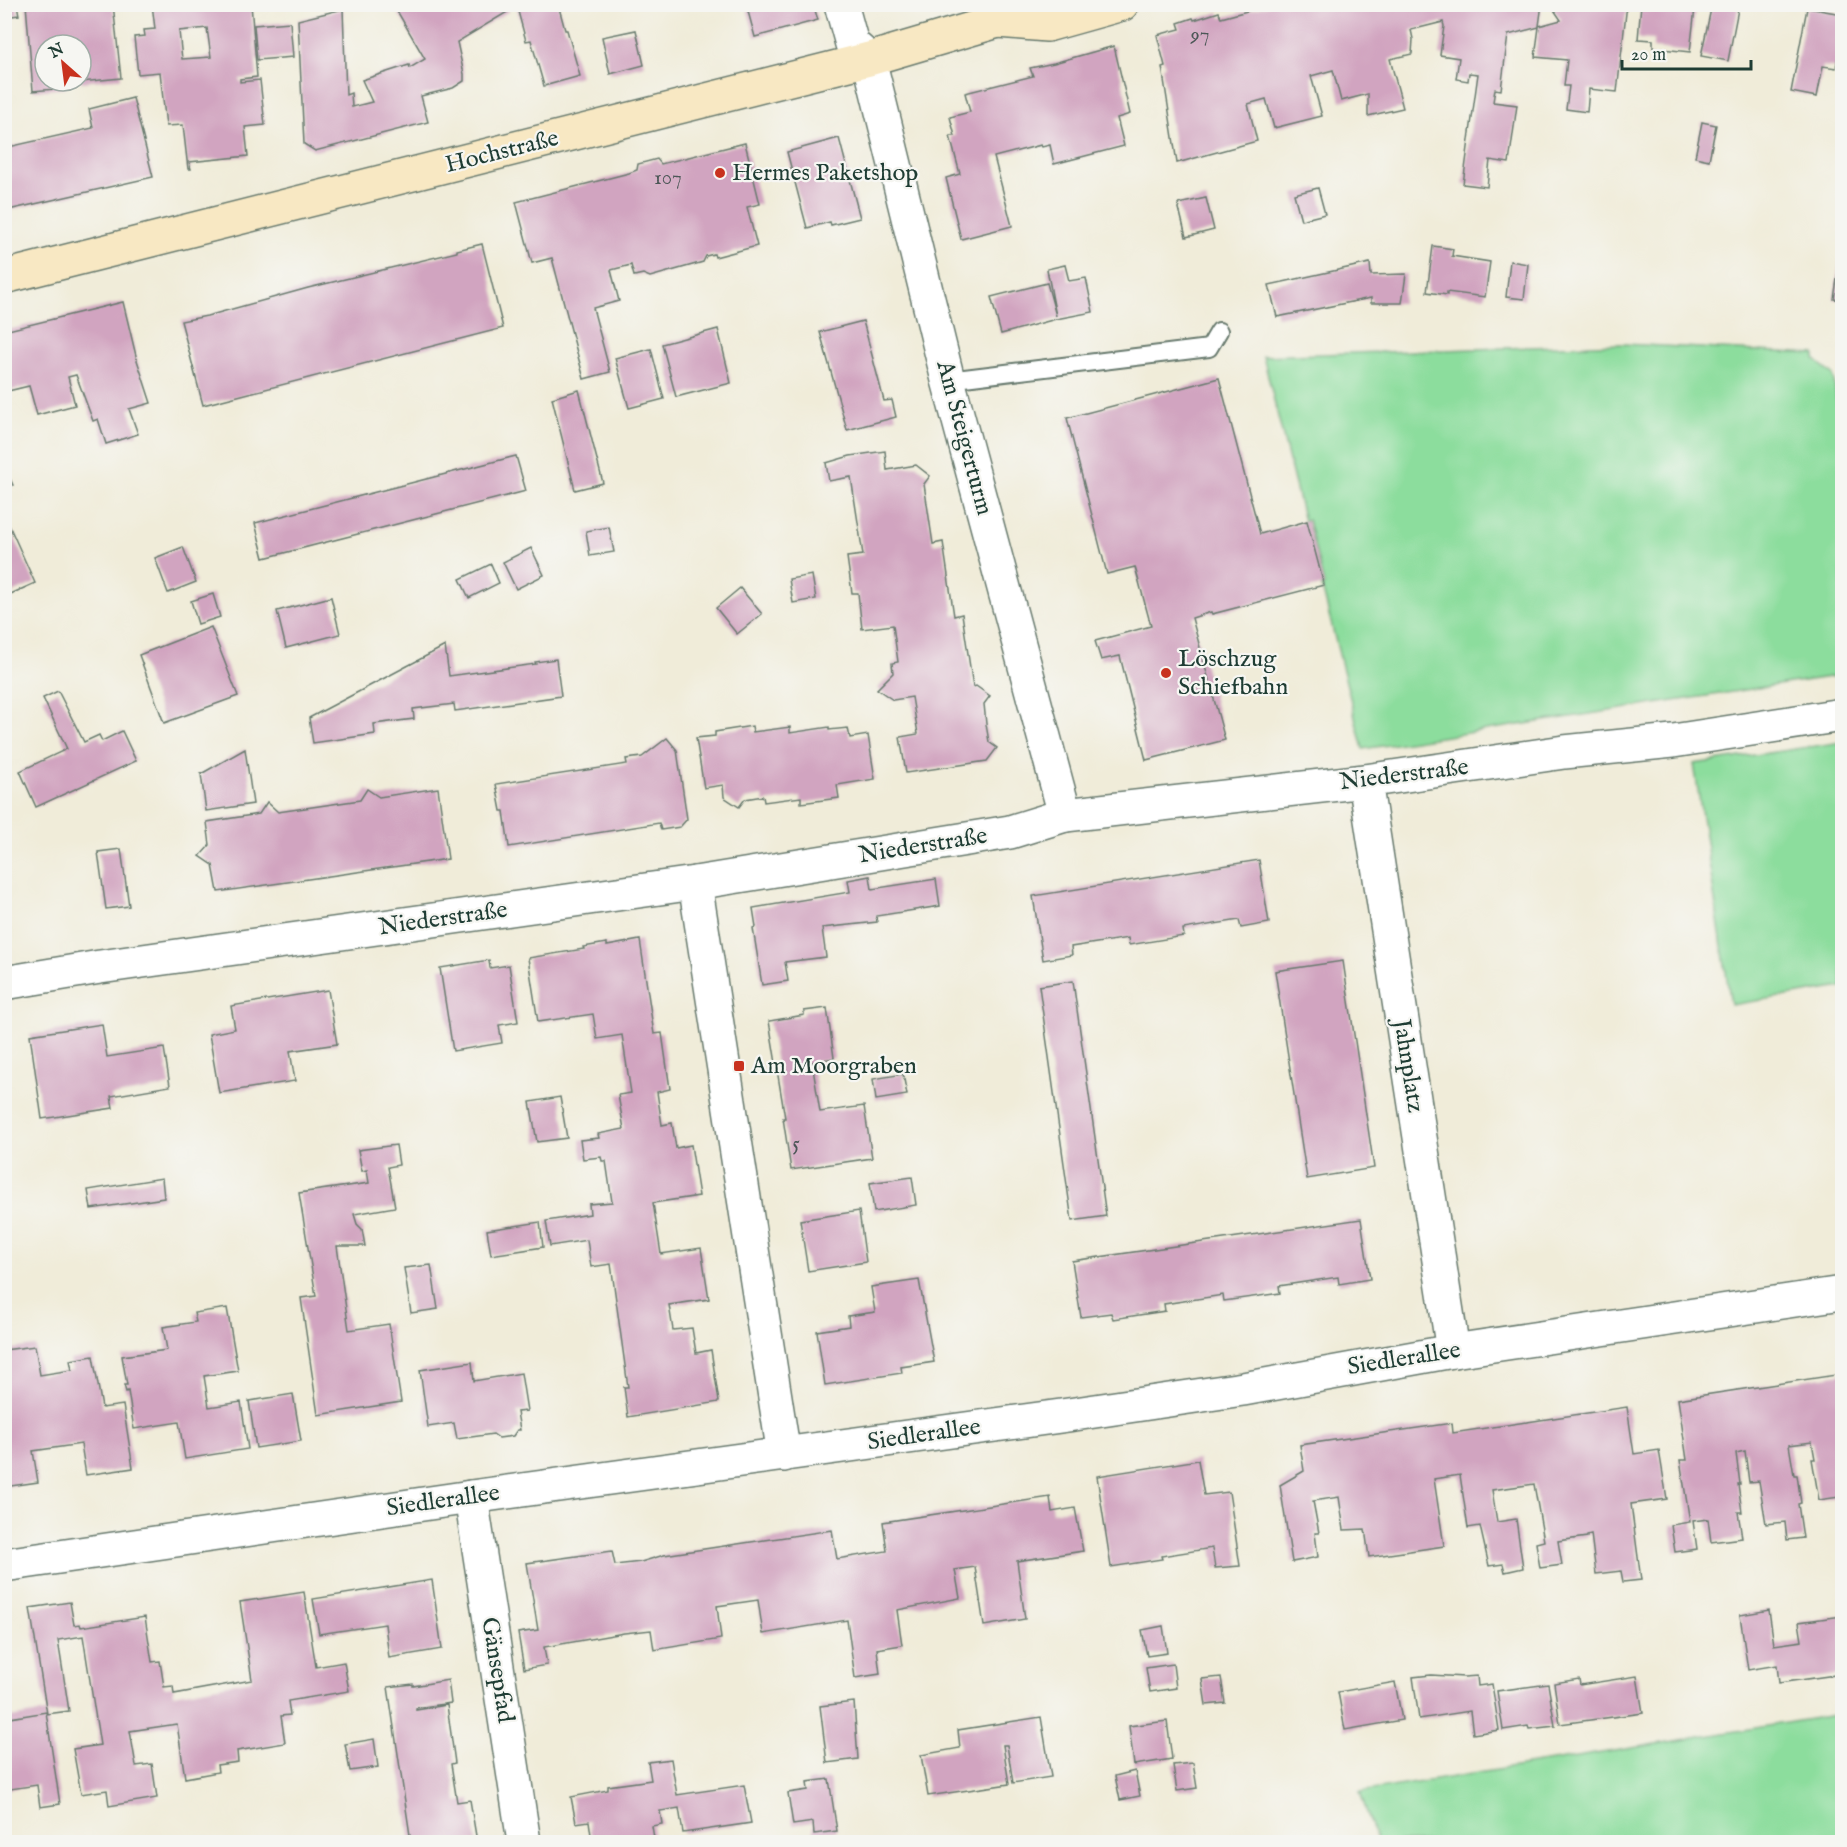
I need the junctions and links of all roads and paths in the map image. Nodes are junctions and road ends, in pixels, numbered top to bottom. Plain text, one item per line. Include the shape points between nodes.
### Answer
1 (841, 4) edge
2 (1122, 4) edge
3 (1011, 13) edge
4 (869, 59) junction
5 (4, 277) edge
6 (1219, 331) dead end
7 (948, 380) junction
8 (1842, 715) edge
9 (1365, 781) junction
10 (1065, 815) junction
11 (695, 883) junction
12 (4, 983) edge
13 (1842, 1293) edge
14 (1453, 1351) junction
15 (784, 1455) junction
16 (471, 1497) junction
17 (4, 1565) edge
18 (524, 1842) edge

1 - 4 street via 852,44
2 - 3 street, Hochstraße via 1047,25
3 - 4 street, Hochstraße
4 - 5 street, Hochstraße
4 - 7 street, Am Steigerturm
6 - 7 lane via 1209,348
7 - 10 street, Am Steigerturm
8 - 9 street, Niederstraße
9 - 10 street, Niederstraße
9 - 14 street, Jahnplatz
10 - 11 street, Niederstraße via 1010,832
11 - 12 street, Niederstraße
11 - 15 street
13 - 14 street, Siedlerallee
14 - 15 street, Siedlerallee via 1243,1389
15 - 16 street, Siedlerallee
16 - 17 street, Siedlerallee
16 - 18 street, Gänsepfad

